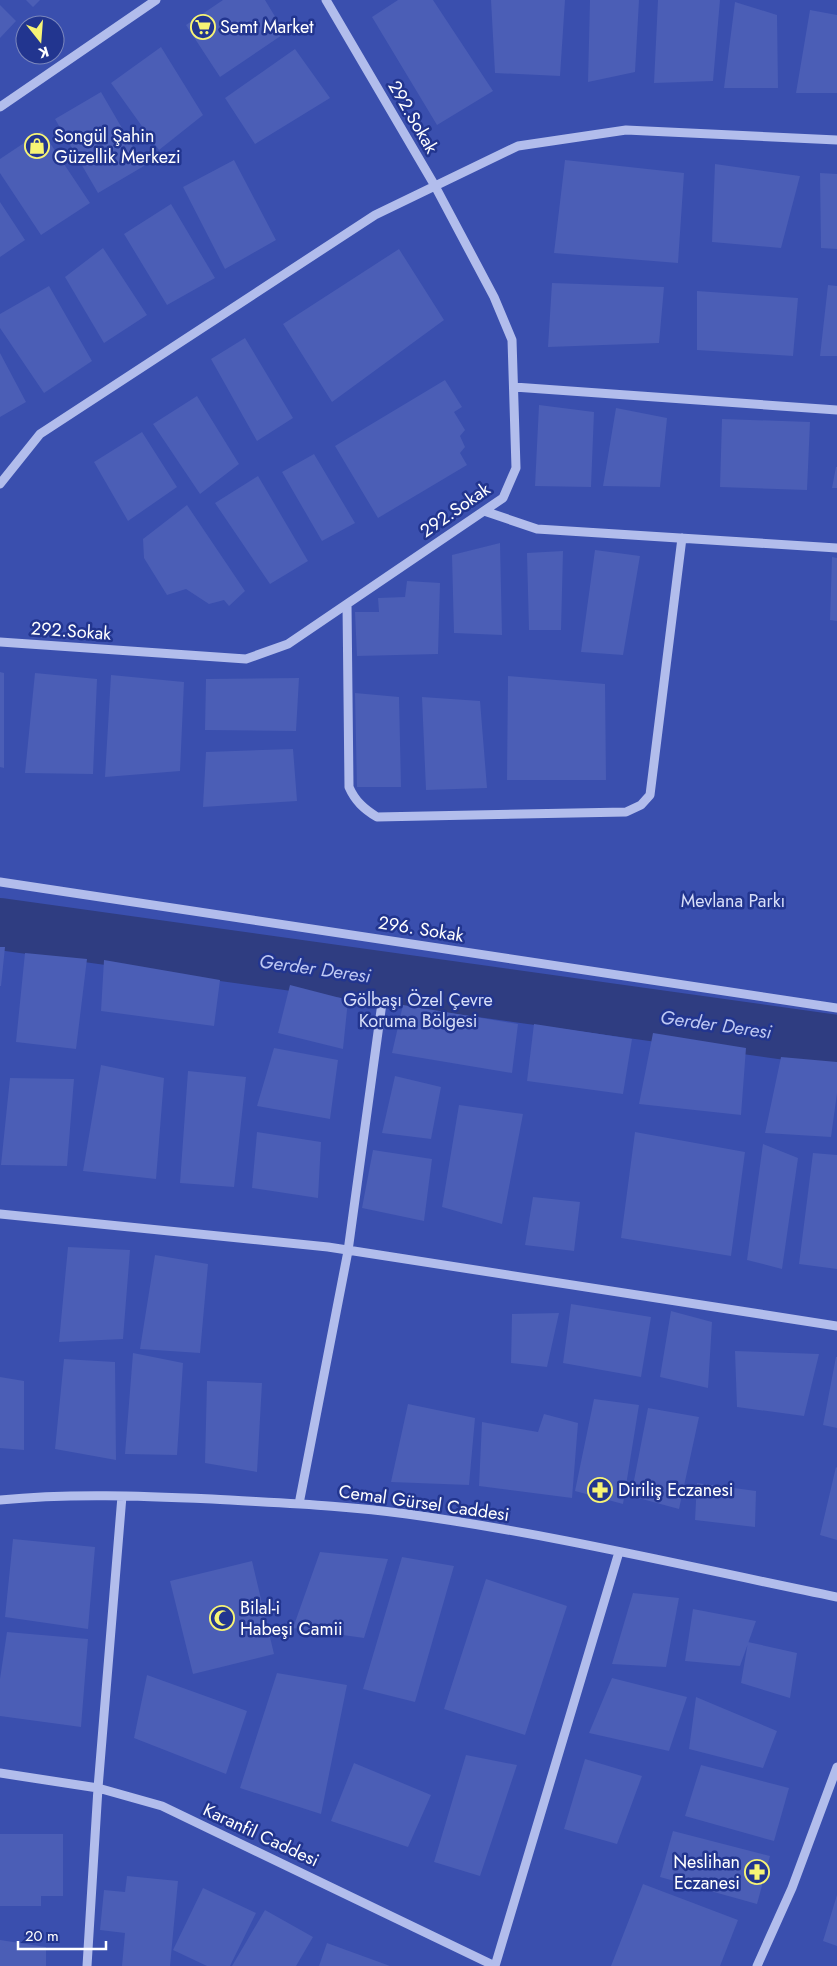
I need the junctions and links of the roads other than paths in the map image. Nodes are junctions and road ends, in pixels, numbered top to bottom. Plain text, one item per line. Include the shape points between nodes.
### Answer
1 (156, 0) edge
2 (326, 0) edge
3 (0, 107) edge
4 (837, 140) edge
5 (435, 186) junction
6 (514, 387) junction
7 (837, 410) edge
8 (0, 484) edge
9 (484, 511) junction
10 (682, 538) junction
11 (837, 548) edge
12 (347, 604) junction
13 (0, 642) edge
14 (0, 882) edge
15 (382, 1003) dead end
16 (837, 1008) edge
17 (0, 1214) edge
18 (348, 1251) junction
19 (837, 1326) edge
20 (122, 1496) junction
21 (0, 1500) edge
22 (299, 1504) junction
23 (619, 1552) junction
24 (837, 1597) edge
25 (837, 1768) edge
26 (0, 1773) edge
27 (98, 1788) junction
28 (87, 1966) edge
29 (495, 1966) edge
30 (757, 1966) edge

1 - 3 street
2 - 5 street, 292.Sokak
4 - 5 street via 626,130 518,146
5 - 6 street, 292.Sokak via 494,297 512,340
5 - 8 street via 376,215 40,434
6 - 7 street
6 - 9 street, 292.Sokak via 516,468 503,498
9 - 10 street via 537,529
9 - 12 street, 292.Sokak
10 - 11 street
10 - 12 street via 650,795 641,805 626,812 377,816 365,809 349,787
12 - 13 street, 292.Sokak via 288,644 246,659
14 - 16 street, 296. Sokak
15 - 18 street
17 - 18 street
18 - 19 street
18 - 22 street
20 - 21 street, Cemal Gürsel Caddesi
20 - 22 street, Cemal Gürsel Caddesi
20 - 27 street
22 - 23 street, Cemal Gürsel Caddesi via 406,1514
23 - 24 street, Cemal Gürsel Caddesi
23 - 29 street
25 - 30 street via 792,1888
26 - 27 street, Karanfil Caddesi
27 - 28 street
27 - 29 street, Karanfil Caddesi via 162,1806

